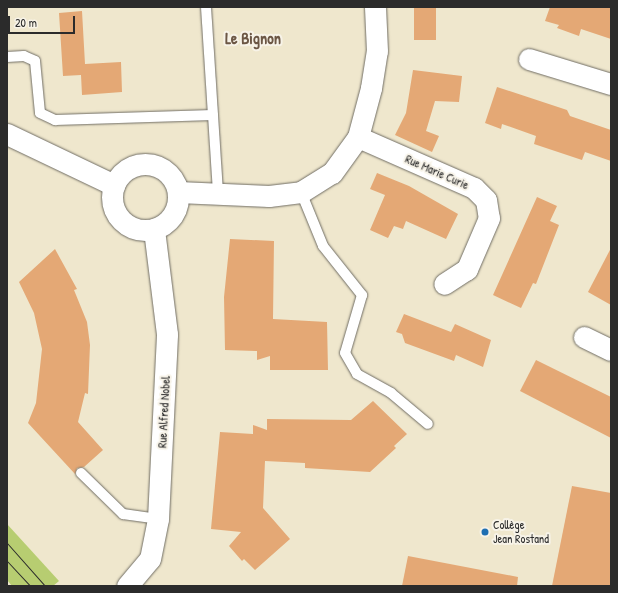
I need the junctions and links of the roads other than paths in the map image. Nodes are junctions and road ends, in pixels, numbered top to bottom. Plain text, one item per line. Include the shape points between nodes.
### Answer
1 (206, 7) edge
2 (375, 7) edge
3 (7, 56) edge
4 (529, 59) dead end
5 (611, 84) edge
6 (213, 115) junction
7 (7, 134) edge
8 (358, 137) junction
9 (114, 185) junction
10 (178, 192) junction
11 (218, 192) junction
12 (301, 192) junction
13 (154, 229) junction
14 (444, 284) dead end
15 (584, 337) dead end
16 (611, 350) edge
17 (428, 424) dead end
18 (81, 473) dead end
19 (158, 519) junction
20 (127, 586) edge

1 - 6 lane
2 - 8 street via 376,51
3 - 6 lane via 24,56 35,62 40,113 55,120
4 - 5 street
6 - 11 lane
7 - 9 street
8 - 12 street via 332,173
8 - 14 street, Rue Marie Curie via 474,188 486,200 489,218 467,270
9 - 10 street via 128,169 148,164 168,173
9 - 13 street via 113,206 124,223 144,230
10 - 11 street
10 - 13 street via 176,210 163,225
11 - 12 street via 269,196
12 - 17 lane via 323,246 362,295 345,353 357,374 391,393
13 - 19 street, Rue Alfred Nobel via 167,334
15 - 16 street
18 - 19 lane via 123,514
19 - 20 street, Rue Alfred Nobel via 150,559

